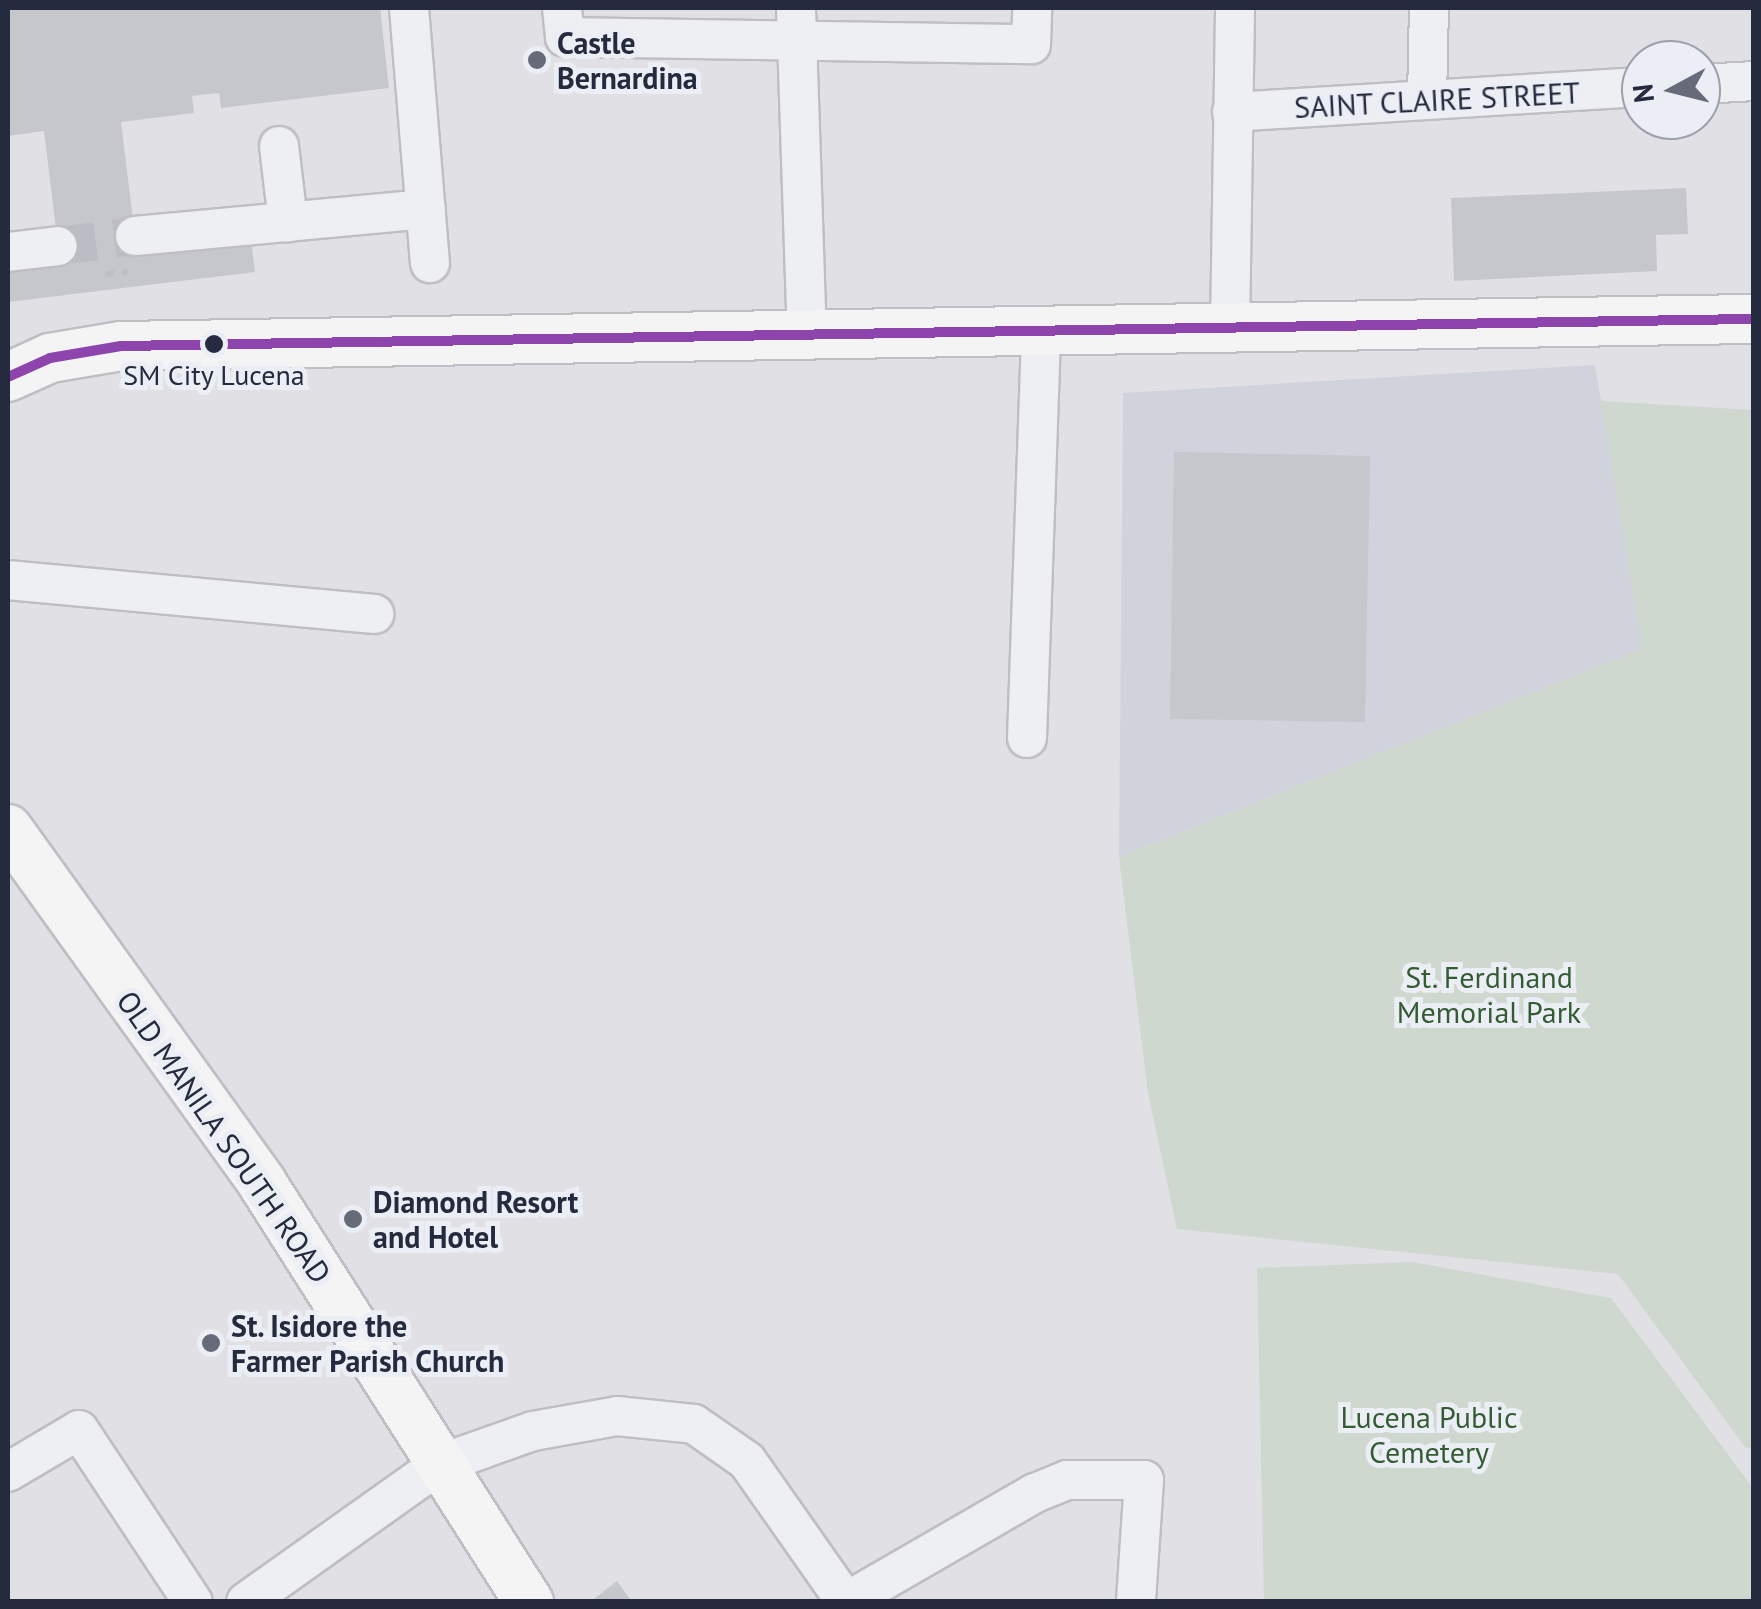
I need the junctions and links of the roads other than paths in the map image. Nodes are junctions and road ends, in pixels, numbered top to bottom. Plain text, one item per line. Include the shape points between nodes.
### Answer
1 (409, 8) edge
2 (562, 8) edge
3 (1032, 8) edge
4 (1235, 8) edge
5 (1429, 8) edge
6 (797, 24) edge
7 (1754, 81) edge
8 (1721, 83) edge
9 (1621, 89) edge
10 (1428, 100) junction
11 (1232, 112) junction
12 (279, 146) dead end
13 (426, 209) junction
14 (288, 222) junction
15 (135, 236) tunnel mouth
16 (58, 246) tunnel mouth
17 (8, 252) edge
18 (430, 262) dead end
19 (1754, 319) edge
20 (1230, 330) junction
21 (1041, 335) junction
22 (808, 338) junction
23 (8, 378) edge
24 (8, 580) edge
25 (374, 614) dead end
26 (1027, 738) dead end
27 (8, 829) edge
28 (440, 1464) junction
29 (8, 1472) edge
30 (193, 1602) edge
31 (246, 1602) edge
32 (529, 1602) edge
33 (1136, 1602) edge

1 - 13 street
2 - 6 street via 565,37
3 - 6 street via 1031,44
4 - 11 street
5 - 10 street
6 - 22 street
7 - 8 street
9 - 10 street, SAINT CLAIRE STREET
10 - 11 street, SAINT CLAIRE STREET
11 - 20 street
12 - 14 street
13 - 14 street
13 - 18 street
14 - 15 street
16 - 17 street
19 - 20 main road
20 - 21 main road
21 - 22 main road
21 - 26 street
22 - 23 main road via 120,346 50,358
24 - 25 street
27 - 28 main road, OLD MANILA SOUTH ROAD via 262,1184
28 - 31 street
28 - 32 main road, OLD MANILA SOUTH ROAD
28 - 33 street via 533,1432 617,1416 694,1424 747,1460 846,1602 1035,1492 1067,1480 1144,1480
29 - 30 street via 79,1430

